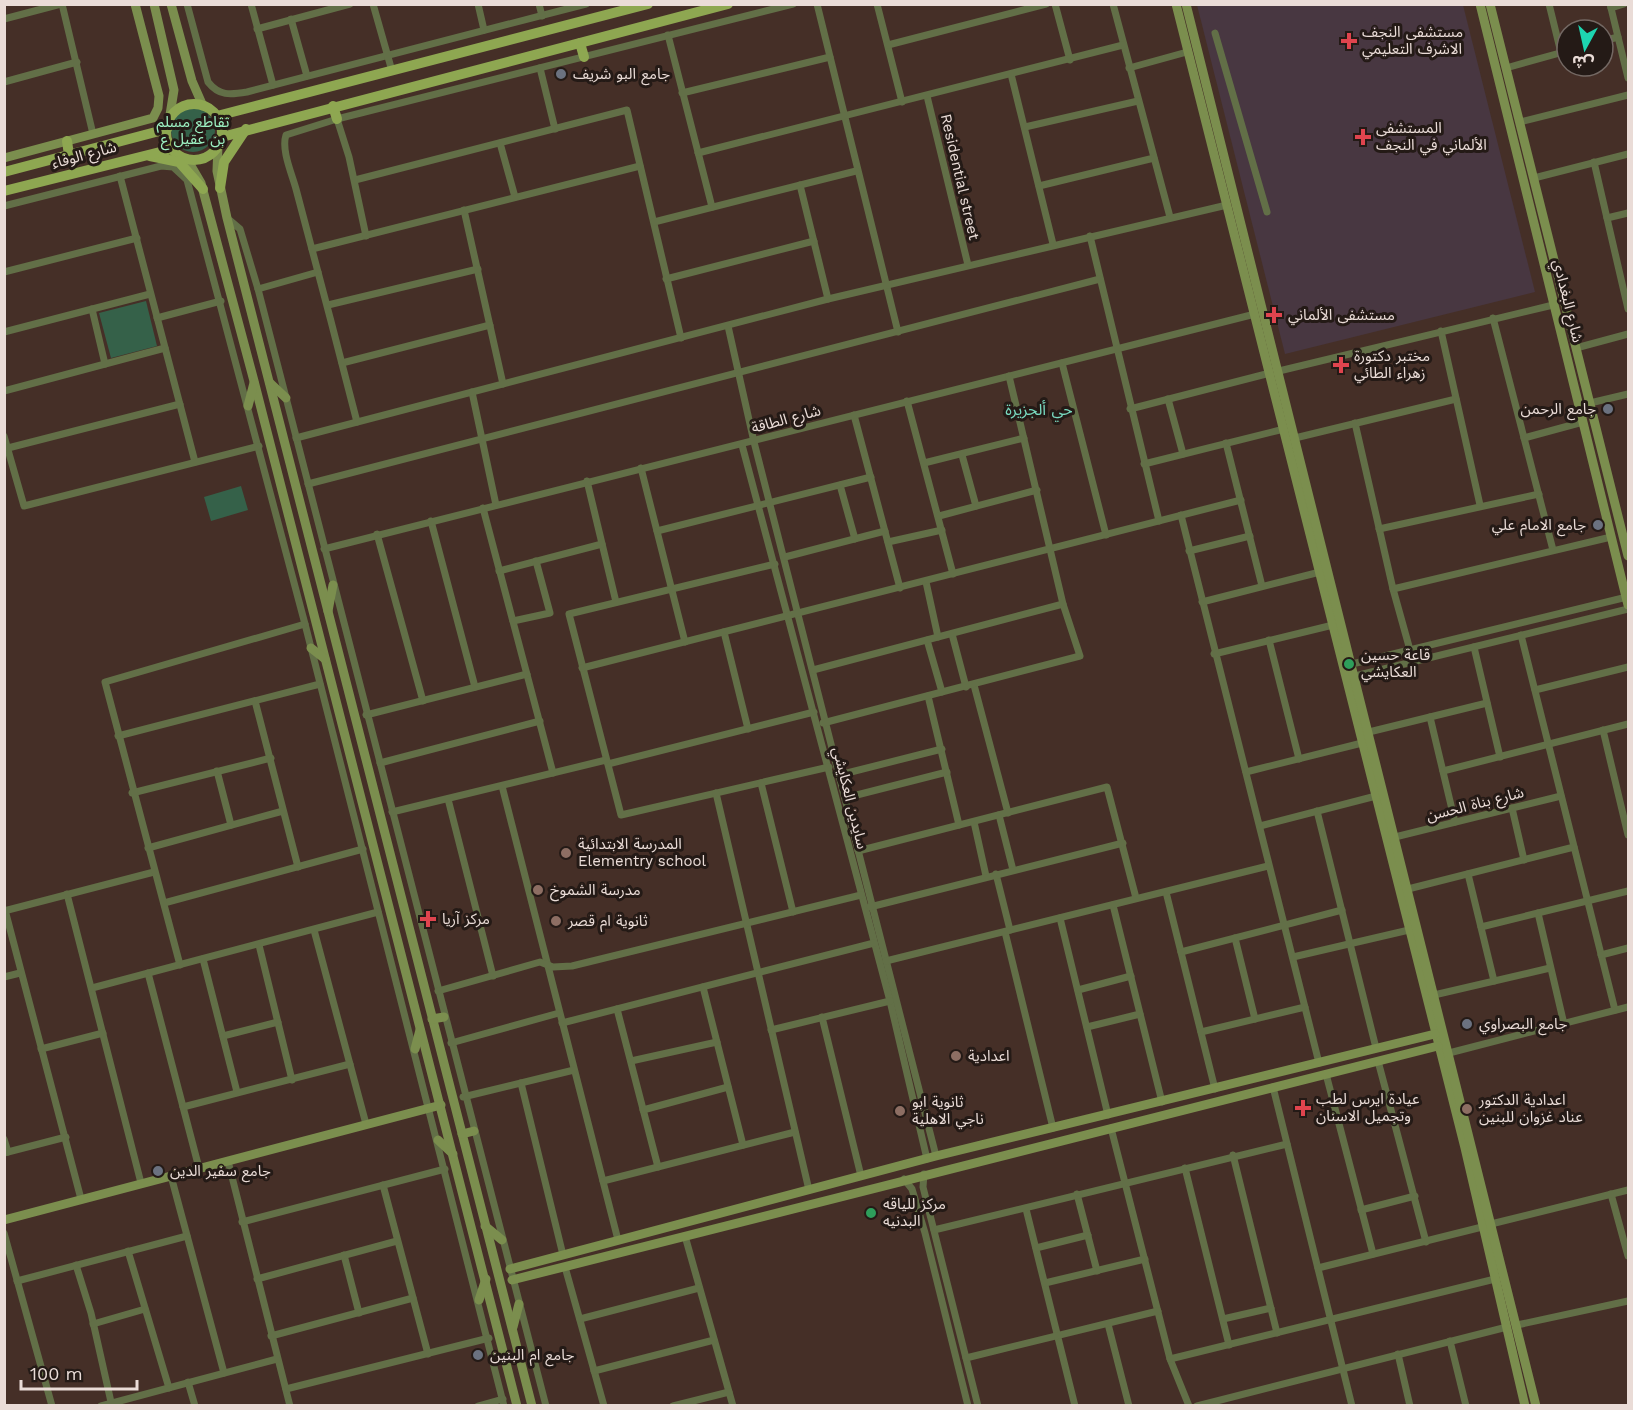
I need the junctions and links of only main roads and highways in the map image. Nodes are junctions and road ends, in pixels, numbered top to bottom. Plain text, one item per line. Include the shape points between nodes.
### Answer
1 (648, 4) edge
2 (728, 4) edge
3 (580, 43) junction
4 (584, 57) road end
5 (406, 67) junction
6 (376, 96) junction
7 (333, 106) junction
8 (217, 116) junction
9 (337, 119) road end
10 (168, 125) junction
11 (246, 129) junction
12 (66, 141) road end
13 (220, 142) junction
14 (172, 149) junction
15 (69, 154) junction
16 (143, 155) junction
17 (23, 167) junction
18 (4, 172) edge
19 (4, 186) edge
20 (220, 188) road end
21 (203, 189) road end
22 (4, 191) edge

1 - 5 main road
2 - 3 main road
3 - 4 main road
3 - 6 main road
5 - 6 main road via 369,81 365,90
5 - 8 main road
6 - 7 main road
7 - 9 main road
7 - 11 main road
8 - 10 main road via 203,106 187,106 179,109
8 - 13 main road
10 - 14 main road
10 - 15 main road, شارع الوفاء
11 - 13 main road
11 - 20 main road via 224,162
12 - 15 main road
13 - 14 main road via 205,158 188,159
14 - 16 main road, شارع الوفاء
15 - 17 main road, شارع الوفاء
16 - 21 main road via 179,162
16 - 22 main road, شارع الوفاء
17 - 18 main road, شارع الوفاء
17 - 19 main road via 32,169 33,177

